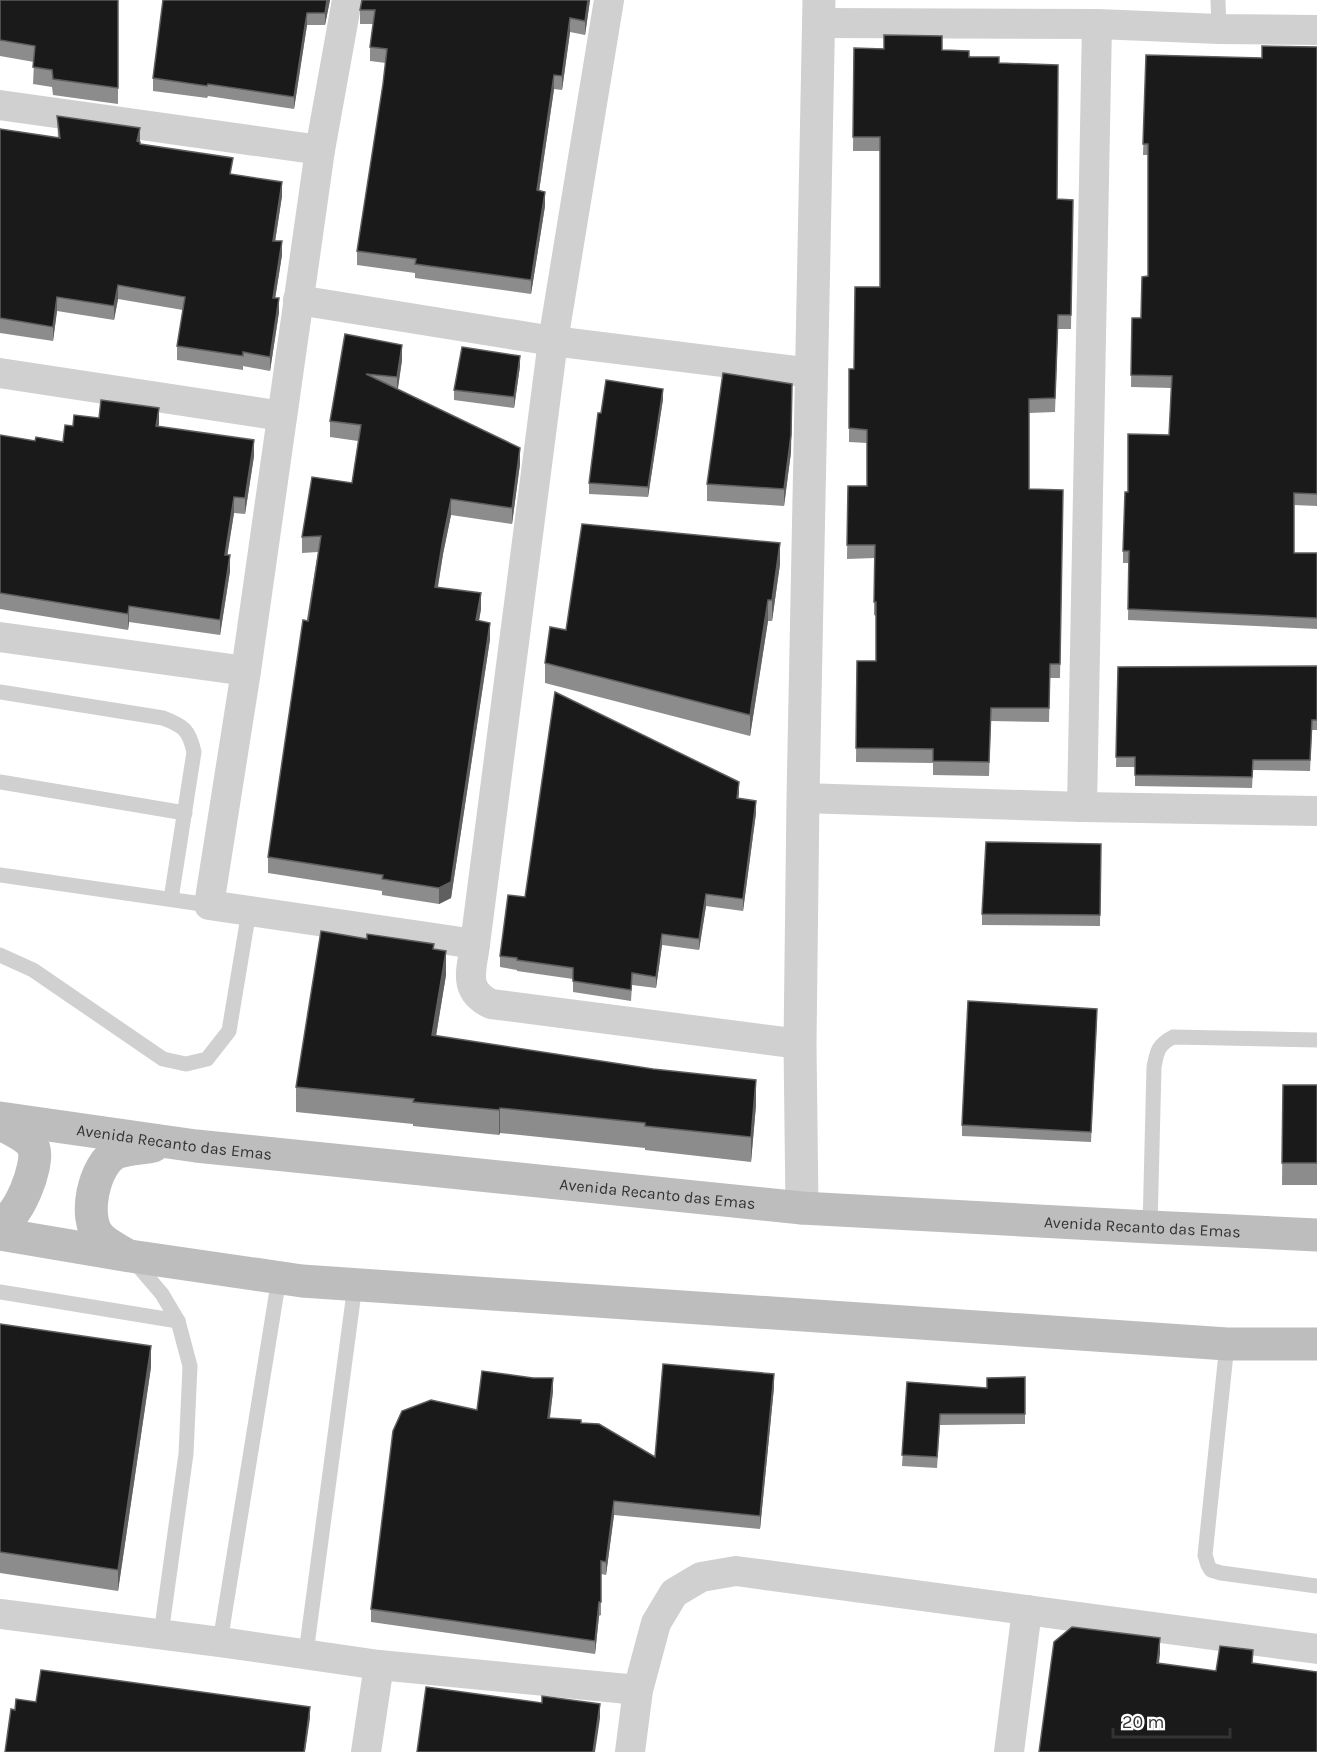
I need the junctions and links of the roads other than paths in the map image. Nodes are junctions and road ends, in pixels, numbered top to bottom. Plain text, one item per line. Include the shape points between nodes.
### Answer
1 (347, 0) edge
2 (609, 0) edge
3 (1218, 0) edge
4 (819, 11) edge
5 (1098, 24) junction
6 (1219, 29) junction
7 (1317, 30) edge
8 (0, 105) edge
9 (320, 150) junction
10 (298, 300) junction
11 (553, 342) junction
12 (0, 373) edge
13 (812, 373) junction
14 (282, 416) junction
15 (0, 637) edge
16 (246, 671) junction
17 (0, 692) edge
18 (0, 782) edge
19 (803, 798) junction
20 (1082, 807) junction
21 (1317, 811) edge
22 (185, 813) junction
23 (0, 875) edge
24 (171, 899) junction
25 (209, 905) junction
26 (249, 911) junction
27 (475, 944) junction
28 (0, 955) edge
29 (1317, 1040) edge
30 (800, 1044) junction
31 (0, 1118) edge
32 (0, 1124) edge
33 (166, 1143) junction
34 (802, 1208) junction
35 (0, 1224) edge
36 (1150, 1227) junction
37 (0, 1234) edge
38 (1317, 1234) edge
39 (130, 1256) junction
40 (279, 1278) junction
41 (356, 1285) junction
42 (0, 1292) edge
43 (178, 1321) junction
44 (1227, 1344) junction
45 (1317, 1344) edge
46 (1317, 1586) edge
47 (1027, 1610) junction
48 (0, 1614) edge
49 (161, 1634) junction
50 (220, 1642) junction
51 (1317, 1649) edge
52 (306, 1653) junction
53 (379, 1665) junction
54 (638, 1690) junction
55 (366, 1752) edge
56 (630, 1752) edge
57 (1009, 1752) edge

1 - 9 street
2 - 11 street
3 - 6 lane
4 - 5 street
4 - 13 street
5 - 6 street
5 - 20 street
6 - 7 street
8 - 9 street
9 - 10 street
10 - 11 street
10 - 14 street
11 - 13 street
11 - 27 street
12 - 14 street
13 - 19 street
14 - 16 street
15 - 16 street
16 - 25 street
17 - 22 lane via 180,724 190,735 194,752
18 - 22 lane
19 - 20 street
19 - 30 street
20 - 21 street
22 - 24 lane
23 - 24 lane
24 - 25 lane
25 - 26 street
26 - 27 street
26 - 28 lane via 229,1031 207,1059 186,1064 163,1059 33,970
27 - 30 street via 471,981 482,999 491,1004
29 - 36 lane via 1173,1036 1161,1043 1154,1067
30 - 34 street
31 - 33 main road, Avenida Recanto das Emas
32 - 35 main road via 25,1139 33,1147 35,1158 20,1203
33 - 34 main road, Avenida Recanto das Emas
33 - 39 main road via 116,1153 97,1176 90,1214 94,1228 99,1237
34 - 36 main road, Avenida Recanto das Emas
36 - 38 main road, Avenida Recanto das Emas
37 - 39 main road
39 - 40 main road
39 - 43 lane via 162,1294
40 - 41 main road
40 - 50 lane
41 - 44 main road
41 - 52 lane
42 - 43 lane
43 - 49 lane via 190,1366 187,1443
44 - 45 main road
44 - 46 lane via 1208,1565 1221,1573
47 - 51 street
47 - 54 street via 736,1570 701,1577 674,1593 656,1623
47 - 57 street
48 - 49 street
49 - 50 street
50 - 52 street
52 - 53 street
53 - 54 street
53 - 55 street
54 - 56 street

